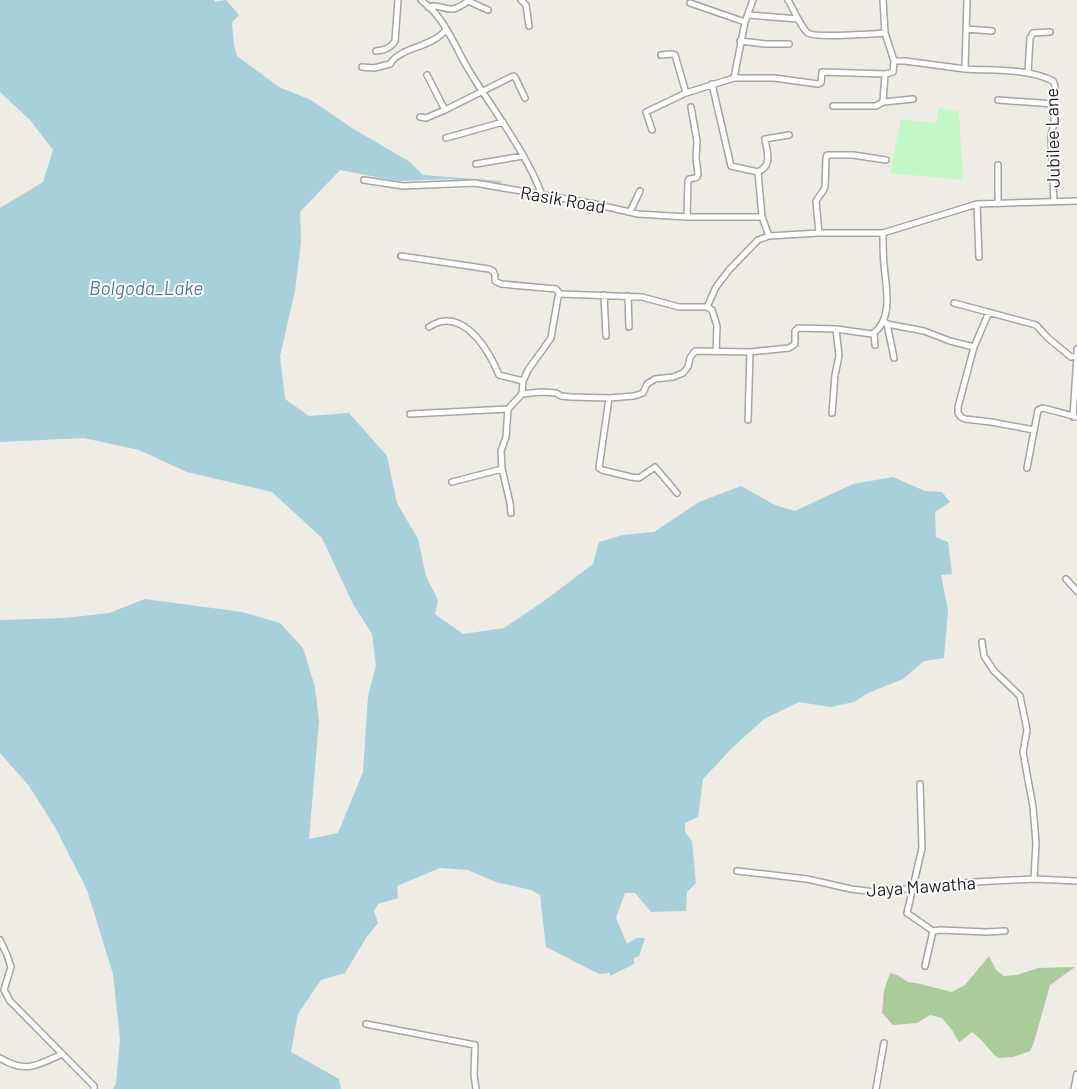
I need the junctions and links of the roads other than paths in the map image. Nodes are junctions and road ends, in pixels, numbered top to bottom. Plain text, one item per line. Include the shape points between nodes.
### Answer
1 (398, 0) edge
2 (420, 0) edge
3 (521, 0) edge
4 (753, 0) edge
5 (788, 0) edge
6 (883, 0) edge
7 (967, 0) edge
8 (468, 1) edge
9 (690, 3) dead end
10 (428, 7) junction
11 (488, 10) dead end
12 (748, 15) junction
13 (798, 19) junction
14 (745, 22) junction
15 (528, 26) dead end
16 (966, 29) junction
17 (446, 30) junction
18 (992, 31) dead end
19 (1050, 32) dead end
20 (885, 33) junction
21 (740, 41) junction
22 (789, 44) dead end
23 (376, 51) dead end
24 (661, 56) dead end
25 (894, 61) junction
26 (362, 67) dead end
27 (965, 69) junction
28 (1028, 73) junction
29 (885, 74) junction
30 (427, 75) dead end
31 (734, 78) junction
32 (712, 84) junction
33 (483, 92) junction
34 (686, 92) junction
35 (525, 98) dead end
36 (913, 99) dead end
37 (998, 100) dead end
38 (882, 102) junction
39 (1054, 104) junction
40 (832, 106) dead end
41 (691, 107) dead end
42 (445, 110) junction
43 (420, 117) dead end
44 (503, 122) junction
45 (652, 130) dead end
46 (789, 135) dead end
47 (446, 138) dead end
48 (523, 156) junction
49 (886, 160) dead end
50 (476, 164) dead end
51 (998, 165) dead end
52 (758, 172) junction
53 (364, 180) dead end
54 (640, 191) dead end
55 (542, 195) junction
56 (1077, 201) edge
57 (998, 202) junction
58 (1054, 202) junction
59 (977, 204) junction
60 (630, 212) junction
61 (687, 217) junction
62 (762, 217) junction
63 (820, 232) junction
64 (883, 233) junction
65 (768, 236) junction
66 (401, 256) dead end
67 (979, 257) dead end
68 (560, 294) junction
69 (604, 295) junction
70 (628, 296) junction
71 (954, 303) dead end
72 (706, 307) junction
73 (989, 312) junction
74 (886, 323) junction
75 (429, 327) dead end
76 (629, 327) dead end
77 (836, 328) junction
78 (874, 333) junction
79 (606, 336) dead end
80 (875, 345) dead end
81 (974, 347) junction
82 (1077, 349) edge
83 (716, 352) junction
84 (750, 352) junction
85 (1077, 356) edge
86 (894, 358) dead end
87 (523, 382) junction
88 (522, 394) junction
89 (609, 398) junction
90 (508, 409) junction
91 (832, 412) dead end
92 (410, 414) dead end
93 (1075, 417) edge
94 (748, 420) dead end
95 (1034, 430) junction
96 (1027, 468) dead end
97 (502, 469) junction
98 (452, 482) dead end
99 (677, 494) dead end
100 (511, 513) dead end
101 (1066, 578) dead end
102 (1077, 591) edge
103 (982, 642) dead end
104 (920, 784) dead end
105 (737, 872) dead end
106 (1034, 879) junction
107 (1077, 881) edge
108 (913, 888) junction
109 (933, 931) junction
110 (1005, 931) dead end
111 (0, 940) edge
112 (925, 966) dead end
113 (366, 1024) dead end
114 (884, 1043) dead end
115 (62, 1054) junction
116 (0, 1058) edge
117 (1077, 1074) edge
118 (94, 1089) edge
119 (476, 1089) edge
120 (876, 1089) edge
121 (1074, 1089) edge

1 - 23 street via 395,41 386,49
2 - 10 street
3 - 15 street via 526,5
4 - 12 street
5 - 13 street
6 - 20 street
7 - 16 street
8 - 10 street via 453,9
8 - 11 street
9 - 14 street
10 - 17 street
12 - 13 street
12 - 14 street
13 - 20 street via 806,32 813,35
14 - 21 street
16 - 18 street
16 - 27 street
17 - 26 street via 432,41 400,53 390,64
17 - 33 street
19 - 28 street via 1033,33 1030,38
20 - 25 street
21 - 22 street
21 - 31 street
24 - 34 street via 674,55
25 - 27 street, Jubilee Lane
25 - 29 street via 893,72
27 - 28 street, Jubilee Lane
28 - 39 street, Jubilee Lane via 1053,80
29 - 31 street via 822,72 818,84 774,78
29 - 38 street
30 - 42 street
31 - 32 street
32 - 34 street
32 - 52 street via 731,166
33 - 35 street via 514,76
33 - 42 street
33 - 44 street
34 - 45 street via 646,112
36 - 38 street
37 - 39 street
38 - 40 street via 876,106
39 - 58 street, Jubilee Lane via 1051,136
41 - 61 street via 698,174 688,181
42 - 43 street via 426,118
44 - 47 street
44 - 48 street
46 - 52 street via 765,139 768,161
48 - 50 street
48 - 55 street
49 - 63 street via 827,155 825,187 816,201
51 - 57 street
52 - 62 street
53 - 55 street, Rasik Road via 403,186 475,183
54 - 60 street
55 - 60 street, Rasik Road
56 - 58 street
57 - 58 street
57 - 59 street
59 - 64 street
59 - 67 street
60 - 61 street, Rasik Road
61 - 62 street, Rasik Road
62 - 65 street
63 - 64 street
63 - 65 street
64 - 74 street
65 - 72 street via 758,240 729,270
66 - 68 street via 489,269 495,275 495,281 501,284 556,289
68 - 69 street
68 - 87 street via 551,338
69 - 70 street
69 - 79 street
70 - 72 street via 679,307
70 - 76 street
71 - 73 street
72 - 83 street via 712,310 717,326
73 - 81 street
73 - 85 street via 1036,325 1071,357
74 - 78 street
74 - 81 street
74 - 86 street
75 - 87 street via 440,322 454,322 466,328 475,335 499,375
77 - 78 street
77 - 84 street via 798,328 795,344 789,348
77 - 91 street via 839,356
78 - 80 street
81 - 95 street via 958,407 961,417
82 - 85 street
83 - 84 street
83 - 89 street via 695,352 684,374 655,379 647,384 643,393
84 - 94 street
85 - 93 street
87 - 88 street
88 - 89 street via 540,392
88 - 90 street
89 - 99 street via 599,468 639,478 655,467
90 - 92 street
90 - 97 street via 506,437 501,451
93 - 95 street via 1043,408 1038,410
95 - 96 street
97 - 98 street
97 - 100 street
101 - 102 street
103 - 106 street via 984,656 994,671 1020,696 1027,730 1023,752 1036,843
104 - 108 street via 922,848
105 - 108 street, Jaya Mawatha via 807,879 851,890 875,892
106 - 107 street, Jaya Mawatha
106 - 108 street, Jaya Mawatha
108 - 109 street via 907,913
109 - 110 street
109 - 112 street
111 - 115 street via 12,967 4,990 10,1001
113 - 119 street via 475,1045
114 - 120 street
115 - 116 street via 35,1066 20,1067
115 - 118 street
117 - 121 street

